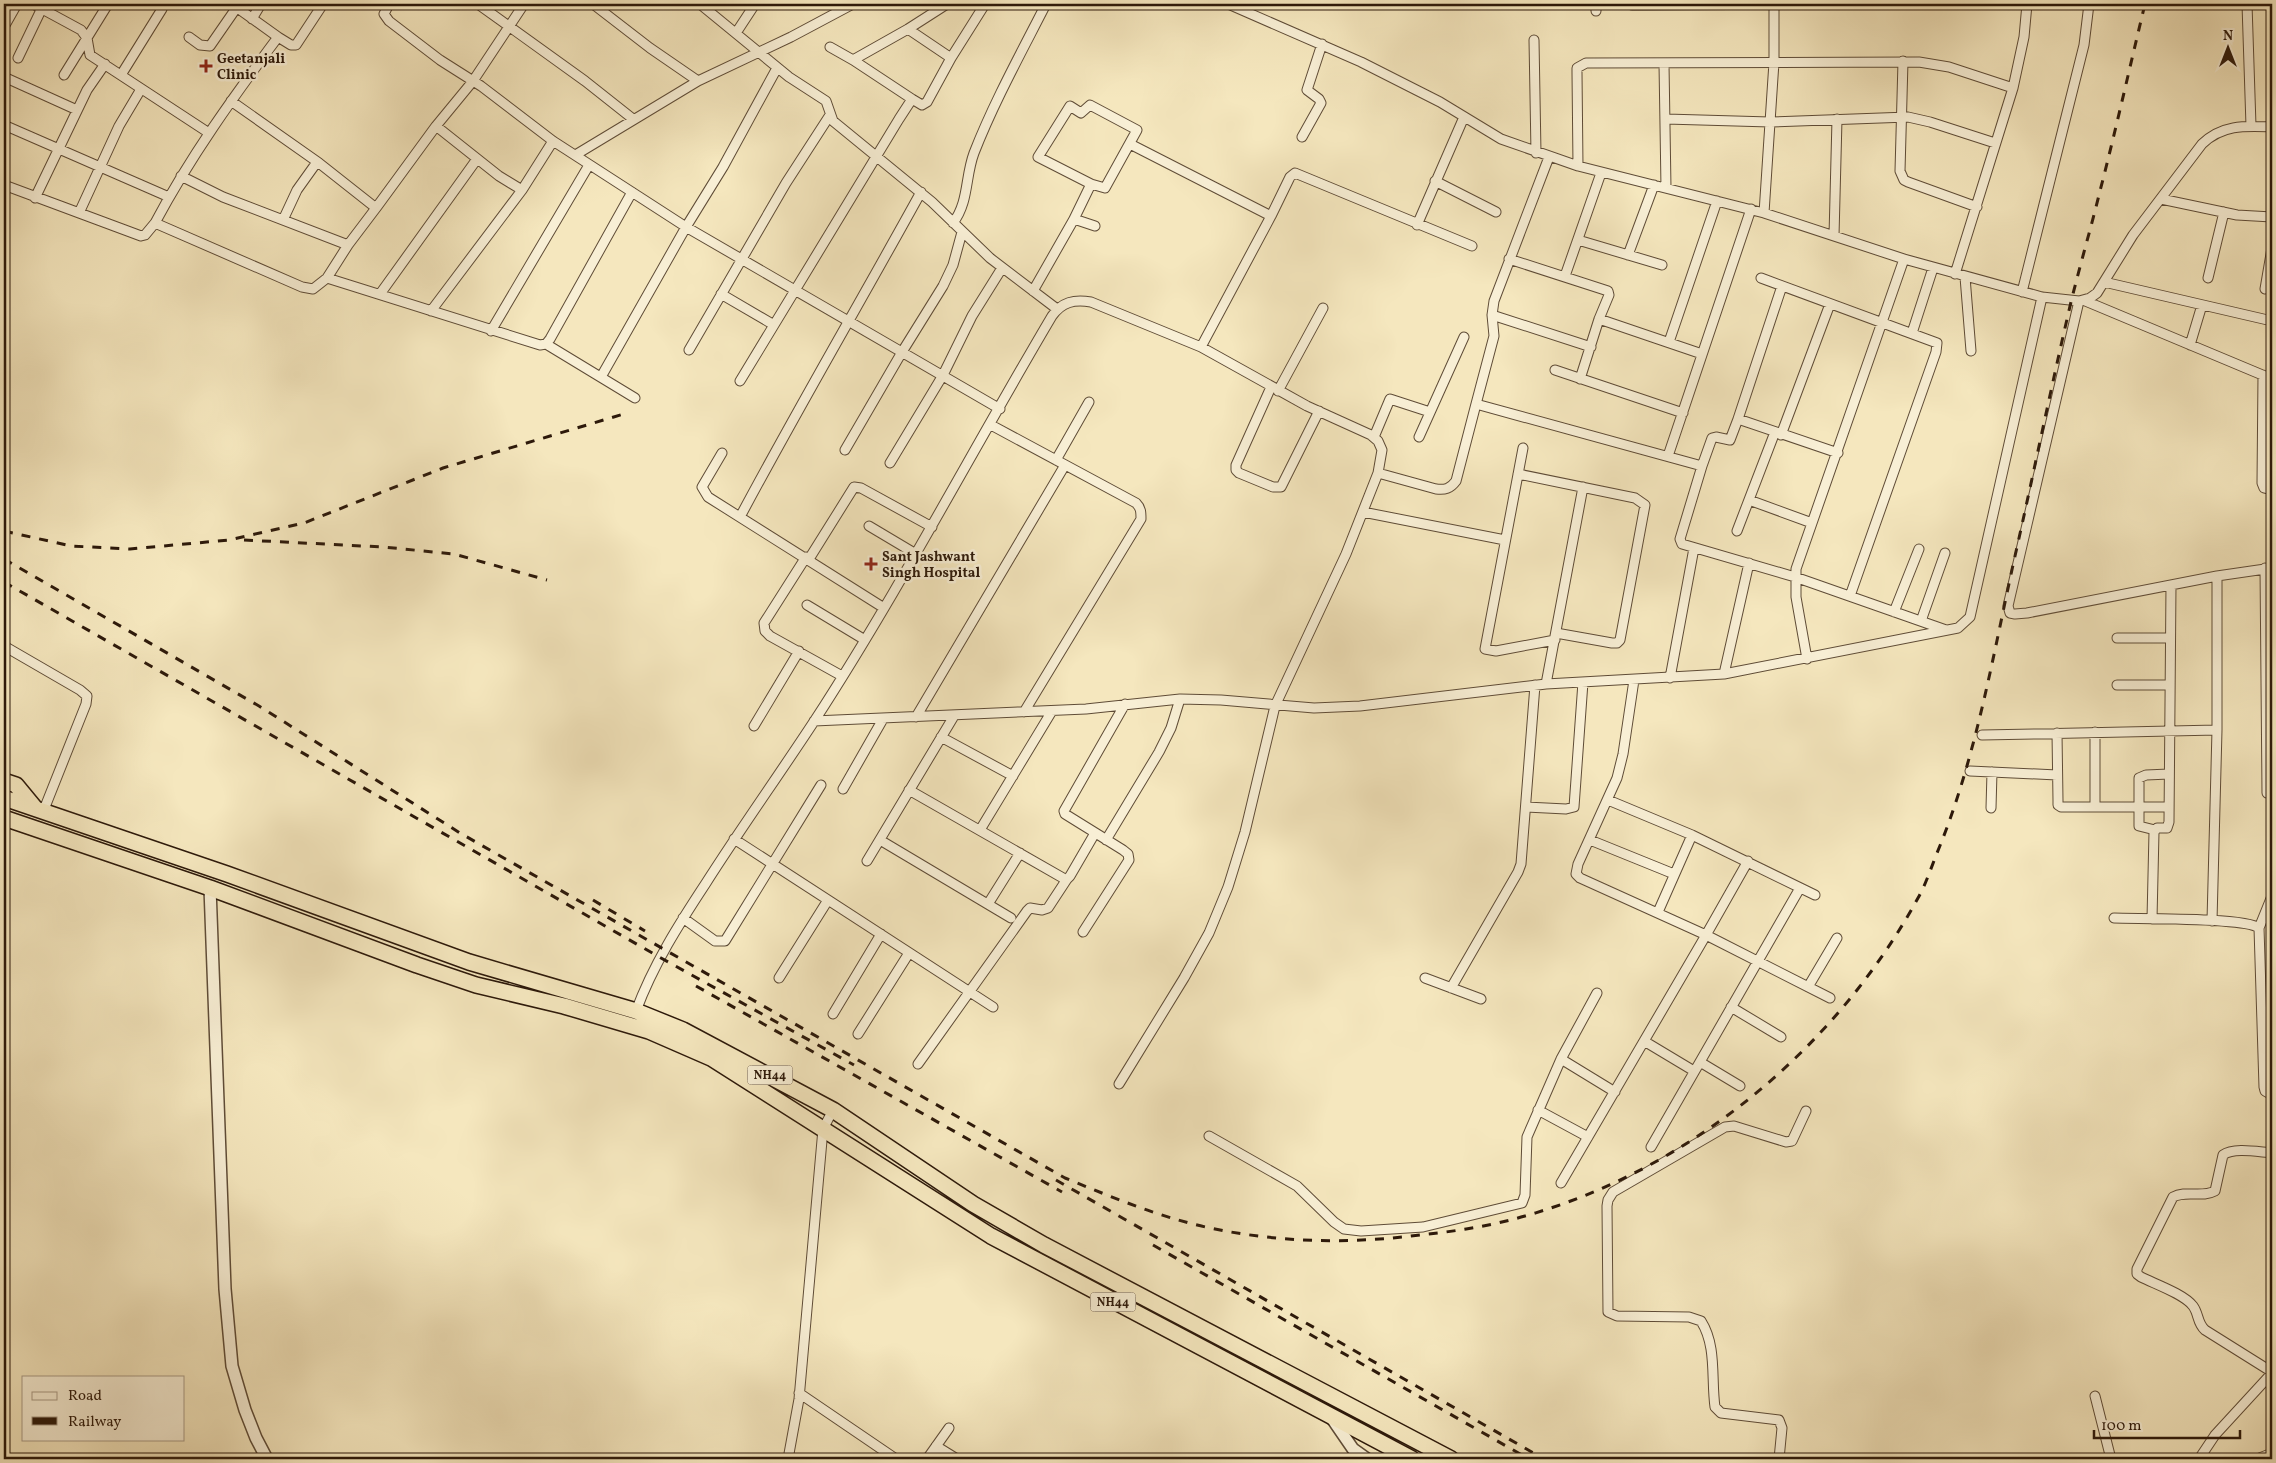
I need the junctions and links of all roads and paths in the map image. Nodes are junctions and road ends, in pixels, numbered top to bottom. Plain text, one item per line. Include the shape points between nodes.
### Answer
1 (17, 4) edge
2 (33, 4) edge
3 (108, 4) edge
4 (261, 4) edge
5 (323, 4) edge
6 (389, 4) edge
7 (478, 4) edge
8 (524, 4) edge
9 (593, 4) edge
10 (700, 4) edge
11 (755, 4) edge
12 (853, 4) edge
13 (947, 4) edge
14 (984, 4) edge
15 (1046, 4) edge
16 (1228, 4) edge
17 (1664, 4) edge
18 (1774, 4) edge
19 (1810, 4) edge
20 (2027, 4) edge
21 (2089, 4) edge
22 (2247, 4) edge
23 (234, 5) edge
24 (1632, 5) dead end
25 (49, 8) edge
26 (162, 9) dead end
27 (252, 18) junction
28 (508, 25) junction
29 (4, 27) edge
30 (908, 29) junction
31 (736, 33) junction
32 (278, 36) junction
33 (189, 37) dead end
34 (87, 38) junction
35 (1534, 40) dead end
36 (1322, 44) junction
37 (830, 47) dead end
38 (760, 52) junction
39 (18, 58) dead end
40 (951, 58) junction
41 (853, 60) junction
42 (1903, 61) junction
43 (1774, 62) junction
44 (105, 64) junction
45 (1664, 64) junction
46 (777, 68) junction
47 (64, 75) dead end
48 (121, 75) junction
49 (4, 78) edge
50 (473, 81) junction
51 (698, 81) junction
52 (2012, 88) junction
53 (141, 89) junction
54 (912, 99) junction
55 (231, 101) junction
56 (77, 110) junction
57 (830, 115) junction
58 (1464, 117) junction
59 (1900, 117) junction
60 (633, 119) junction
61 (1666, 119) junction
62 (1837, 119) junction
63 (1770, 122) junction
64 (4, 125) edge
65 (436, 126) junction
66 (2251, 126) junction
67 (2272, 127) edge
68 (209, 133) junction
69 (1302, 137) dead end
70 (553, 141) junction
71 (1995, 143) junction
72 (1130, 144) junction
73 (58, 148) junction
74 (1536, 152) junction
75 (577, 154) junction
76 (876, 157) junction
77 (1549, 157) junction
78 (477, 159) junction
79 (317, 162) junction
80 (589, 165) junction
81 (1578, 166) junction
82 (100, 167) junction
83 (1601, 173) junction
84 (181, 176) junction
85 (1434, 181) junction
86 (1091, 184) junction
87 (4, 185) edge
88 (1654, 185) junction
89 (1666, 188) junction
90 (522, 190) junction
91 (632, 192) junction
92 (921, 192) junction
93 (169, 197) junction
94 (35, 198) junction
95 (2161, 199) junction
96 (1717, 201) junction
97 (1977, 206) junction
98 (376, 208) junction
99 (1751, 209) junction
100 (1496, 212) dead end
101 (2224, 212) junction
102 (80, 213) junction
103 (1764, 213) junction
104 (1271, 216) junction
105 (2272, 217) edge
106 (1074, 219) junction
107 (284, 220) junction
108 (155, 223) junction
109 (954, 223) junction
110 (1417, 224) junction
111 (1095, 226) dead end
112 (686, 227) junction
113 (962, 232) junction
114 (1834, 236) junction
115 (1578, 240) junction
116 (348, 245) junction
117 (1472, 246) dead end
118 (2272, 248) edge
119 (1628, 255) junction
120 (742, 258) junction
121 (1509, 259) junction
122 (1904, 259) junction
123 (1662, 265) dead end
124 (1002, 268) junction
125 (1933, 268) junction
126 (1955, 274) junction
127 (1565, 276) junction
128 (1965, 277) junction
129 (327, 278) junction
130 (1760, 278) dead end
131 (2208, 278) dead end
132 (2104, 282) junction
133 (1782, 286) junction
134 (2264, 289) dead end
135 (796, 290) junction
136 (1033, 291) junction
137 (2022, 292) junction
138 (380, 294) junction
139 (721, 294) junction
140 (2042, 297) junction
141 (2081, 301) junction
142 (1830, 304) junction
143 (2202, 305) junction
144 (1057, 308) junction
145 (1323, 308) dead end
146 (432, 311) junction
147 (1492, 315) junction
148 (1599, 319) junction
149 (850, 320) junction
150 (2272, 321) edge
151 (1882, 322) junction
152 (774, 325) junction
153 (490, 331) junction
154 (1912, 333) junction
155 (1464, 337) dead end
156 (1669, 342) junction
157 (546, 344) junction
158 (2190, 345) junction
159 (1201, 347) junction
160 (1591, 347) junction
161 (689, 350) dead end
162 (1971, 351) dead end
163 (902, 352) junction
164 (1702, 354) junction
165 (1555, 370) dead end
166 (943, 375) junction
167 (601, 377) junction
168 (2268, 377) edge
169 (1580, 379) junction
170 (740, 381) dead end
171 (1275, 389) junction
172 (635, 398) dead end
173 (1089, 402) dead end
174 (1476, 404) junction
175 (1000, 409) junction
176 (1319, 411) junction
177 (1430, 412) junction
178 (1683, 413) junction
179 (1738, 419) junction
180 (991, 425) junction
181 (1778, 433) junction
182 (2268, 435) edge
183 (1374, 437) junction
184 (1419, 437) dead end
185 (1523, 448) dead end
186 (845, 450) dead end
187 (722, 453) dead end
188 (1838, 453) junction
189 (1668, 456) junction
190 (1056, 460) junction
191 (890, 463) dead end
192 (1065, 465) junction
193 (1702, 466) junction
194 (1378, 473) junction
195 (1518, 474) junction
196 (1583, 487) junction
197 (2272, 490) edge
198 (1749, 500) junction
199 (1363, 512) junction
200 (740, 517) junction
201 (1812, 523) junction
202 (869, 526) dead end
203 (932, 527) junction
204 (1737, 531) dead end
205 (1505, 540) junction
206 (1694, 548) junction
207 (1919, 549) dead end
208 (1945, 553) dead end
209 (916, 554) junction
210 (807, 558) junction
211 (1749, 563) junction
212 (2269, 568) edge
213 (2217, 576) junction
214 (1795, 577) junction
215 (2171, 585) junction
216 (1850, 596) junction
217 (807, 606) dead end
218 (884, 608) junction
219 (1894, 612) junction
220 (1921, 621) junction
221 (1948, 630) junction
222 (1556, 636) junction
223 (2117, 638) dead end
224 (2170, 638) junction
225 (864, 640) junction
226 (4, 646) edge
227 (798, 651) junction
228 (1807, 659) junction
229 (1724, 674) junction
230 (842, 676) junction
231 (1670, 678) junction
232 (1634, 680) junction
233 (1583, 682) junction
234 (1546, 684) junction
235 (1535, 685) junction
236 (2117, 685) dead end
237 (2170, 685) junction
238 (1180, 699) junction
239 (1125, 704) junction
240 (1275, 706) junction
241 (1052, 711) junction
242 (1024, 712) junction
243 (954, 716) junction
244 (916, 718) junction
245 (883, 719) junction
246 (814, 721) junction
247 (754, 726) dead end
248 (2218, 730) junction
249 (2170, 731) junction
250 (2095, 732) junction
251 (2057, 733) junction
252 (1982, 734) dead end
253 (941, 738) junction
254 (2270, 742) edge
255 (1970, 771) dead end
256 (1992, 772) junction
257 (2169, 774) junction
258 (2057, 775) junction
259 (1012, 776) junction
260 (4, 780) edge
261 (821, 785) dead end
262 (843, 789) dead end
263 (910, 790) junction
264 (2267, 793) dead end
265 (4, 798) edge
266 (1608, 800) junction
267 (1526, 807) junction
268 (2095, 807) junction
269 (2139, 807) junction
270 (2169, 807) junction
271 (1991, 808) dead end
272 (40, 810) junction
273 (4, 818) edge
274 (980, 830) junction
275 (2155, 830) junction
276 (1095, 833) junction
277 (1692, 835) junction
278 (734, 839) junction
279 (880, 840) junction
280 (1106, 840) junction
281 (1590, 840) junction
282 (1020, 853) junction
283 (867, 860) dead end
284 (1748, 861) junction
285 (772, 863) junction
286 (1674, 874) junction
287 (1067, 879) junction
288 (210, 888) junction
289 (1800, 888) junction
290 (1815, 895) dead end
291 (2272, 898) edge
292 (828, 900) junction
293 (988, 904) junction
294 (1658, 912) junction
295 (683, 918) junction
296 (1011, 918) dead end
297 (2114, 918) dead end
298 (2152, 919) junction
299 (2212, 921) junction
300 (2259, 928) junction
301 (1083, 932) dead end
302 (881, 934) junction
303 (1706, 935) junction
304 (1837, 938) dead end
305 (909, 953) junction
306 (1757, 961) junction
307 (780, 978) dead end
308 (1425, 978) dead end
309 (1808, 987) junction
310 (1451, 988) junction
311 (1597, 992) dead end
312 (970, 993) junction
313 (1830, 998) dead end
314 (1481, 999) dead end
315 (993, 1007) dead end
316 (1731, 1007) junction
317 (636, 1011) junction
318 (834, 1014) dead end
319 (858, 1034) dead end
320 (1781, 1037) dead end
321 (1644, 1041) junction
322 (1561, 1059) junction
323 (1700, 1062) junction
324 (918, 1064) dead end
325 (1694, 1071) junction
326 (1119, 1084) dead end
327 (1740, 1086) dead end
328 (1615, 1092) junction
329 (2272, 1095) edge
330 (833, 1110) junction
331 (1538, 1110) junction
332 (1806, 1111) dead end
333 (823, 1129) junction
334 (1209, 1136) dead end
335 (1588, 1137) junction
336 (1651, 1147) dead end
337 (2272, 1153) edge
338 (1561, 1183) dead end
339 (2272, 1373) edge
340 (799, 1393) junction
341 (2095, 1396) dead end
342 (1330, 1416) junction
343 (949, 1428) dead end
344 (936, 1446) junction
345 (2272, 1453) edge
346 (268, 1459) edge
347 (788, 1459) edge
348 (896, 1459) edge
349 (927, 1459) edge
350 (957, 1459) edge
351 (1367, 1459) edge
352 (1412, 1459) edge
353 (1451, 1459) edge
354 (1779, 1459) edge
355 (2111, 1459) edge
356 (2200, 1459) edge
357 (2257, 1459) edge

1 - 29 street
2 - 25 street
3 - 34 street
4 - 27 street
5 - 32 street via 296,45
6 - 50 street via 384,14 390,21
7 - 28 street
8 - 28 street
9 - 51 street
10 - 31 street
11 - 31 street
12 - 38 street
13 - 30 street
14 - 40 street
15 - 109 street via 974,154 963,205
16 - 36 street
17 - 18 street
17 - 24 street
18 - 19 street
18 - 43 street
20 - 52 street via 2024,37
21 - 137 street via 2084,45
22 - 66 street
23 - 27 street
23 - 33 street via 210,46
25 - 34 street via 81,30
25 - 39 street
26 - 48 street
27 - 32 street
28 - 50 street
28 - 60 street
30 - 40 street
30 - 41 street
31 - 38 street
32 - 55 street
34 - 44 street via 90,55
34 - 47 street
35 - 74 street
36 - 58 street
36 - 69 street via 1307,90 1320,100 1320,105
37 - 41 street
38 - 46 street
38 - 51 street
40 - 54 street via 927,102 922,104
41 - 54 street
42 - 43 street
42 - 52 street via 1943,66
42 - 59 street
43 - 45 street
43 - 63 street
44 - 48 street
44 - 56 street
45 - 61 street
45 - 81 street via 1586,63 1577,68
46 - 57 street via 826,101
46 - 112 street via 724,167
48 - 53 street
49 - 56 street
50 - 65 street
50 - 70 street
51 - 60 street
52 - 71 street
53 - 68 street
53 - 82 street
54 - 76 street
55 - 68 street
55 - 79 street
56 - 73 street
57 - 76 street
57 - 120 street
58 - 74 street via 1500,139
58 - 85 street
59 - 62 street
59 - 71 street via 1930,122
59 - 97 street via 1900,171 1904,180
60 - 75 street
61 - 63 street
61 - 89 street
62 - 63 street
62 - 114 street
63 - 103 street
64 - 73 street
65 - 78 street
65 - 98 street
66 - 67 street
66 - 95 street via 2223,129 2212,135
68 - 84 street
70 - 75 street
70 - 90 street
71 - 97 street
72 - 86 street via 1105,188
72 - 86 street via 1137,130 1090,104 1081,113 1070,106 1038,157
72 - 104 street
73 - 82 street
73 - 94 street
74 - 77 street
75 - 80 street
76 - 92 street
76 - 135 street
77 - 81 street
77 - 121 street
78 - 90 street
78 - 138 street
79 - 98 street
79 - 107 street via 297,190
80 - 91 street
80 - 153 street
81 - 83 street
82 - 93 street
82 - 102 street
83 - 88 street
83 - 115 street
84 - 93 street
84 - 107 street via 223,197
85 - 100 street
85 - 110 street
86 - 106 street
87 - 94 street
88 - 89 street
88 - 119 street
89 - 96 street
90 - 146 street
91 - 112 street
91 - 157 street
92 - 109 street
92 - 149 street
93 - 108 street
94 - 102 street
95 - 101 street
95 - 132 street via 2133,235
96 - 99 street
96 - 156 street
97 - 126 street
98 - 116 street
99 - 103 street
99 - 164 street
101 - 105 street via 2247,217
101 - 131 street
102 - 108 street via 141,236
103 - 114 street
104 - 110 street via 1290,176 1295,173
104 - 159 street
106 - 111 street
106 - 136 street
107 - 116 street
108 - 129 street via 302,287 313,289
109 - 113 street
110 - 117 street
112 - 120 street
112 - 167 street
113 - 124 street
113 - 163 street via 951,272
114 - 122 street
115 - 119 street
115 - 127 street
116 - 129 street
118 - 134 street
119 - 123 street
120 - 135 street
120 - 139 street
121 - 127 street
121 - 147 street
122 - 125 street
122 - 151 street
124 - 136 street
124 - 166 street via 972,316
125 - 126 street
125 - 154 street
126 - 128 street
127 - 148 street via 1608,291
128 - 137 street
128 - 162 street
129 - 138 street
130 - 133 street
132 - 141 street via 2097,293
132 - 143 street
133 - 142 street
133 - 179 street
135 - 149 street
135 - 152 street
136 - 144 street
137 - 140 street
138 - 146 street
139 - 152 street
139 - 161 street
140 - 141 street
140 - 221 street via 1970,617 1958,628
141 - 158 street
141 - 215 street via 2008,606 2010,613 2027,613
142 - 151 street
142 - 181 street
143 - 150 street
143 - 158 street
144 - 159 street via 1070,301 1091,302
144 - 175 street
145 - 171 street
146 - 153 street
147 - 160 street
147 - 174 street via 1494,336
148 - 156 street
148 - 160 street
149 - 163 street
149 - 200 street
151 - 154 street
151 - 188 street
152 - 170 street
153 - 157 street via 536,345
154 - 216 street via 1937,343 1938,347
155 - 177 street
156 - 164 street
157 - 167 street
158 - 168 street
159 - 171 street
160 - 169 street
163 - 166 street
163 - 186 street
164 - 178 street
165 - 169 street
166 - 175 street
166 - 191 street
167 - 172 street
168 - 182 street
169 - 178 street
171 - 176 street
171 - 176 street via 1236,465 1238,473 1281,487
173 - 190 street
174 - 189 street
174 - 194 street via 1452,486 1445,490 1436,489
175 - 180 street
176 - 183 street
177 - 183 street via 1390,398
177 - 184 street
178 - 189 street
179 - 181 street
179 - 193 street via 1730,440 1712,438
180 - 190 street
180 - 203 street
181 - 188 street
181 - 198 street
182 - 197 street via 2262,483 2264,488
183 - 194 street via 1382,450
185 - 195 street
187 - 200 street via 703,490 708,497
188 - 201 street
189 - 193 street
190 - 192 street
192 - 242 street via 1136,503 1141,519
192 - 244 street
193 - 206 street via 1680,539 1682,544
194 - 199 street
195 - 196 street
195 - 205 street
196 - 222 street
196 - 222 street via 1641,500 1645,510 1620,640 1612,643
198 - 201 street
198 - 204 street
199 - 205 street
199 - 240 street
200 - 210 street
201 - 214 street
202 - 209 street
203 - 209 street
203 - 210 street via 862,488 854,487
205 - 222 street via 1485,649 1496,650
206 - 211 street
206 - 231 street
207 - 219 street
208 - 220 street
209 - 218 street
210 - 218 street
210 - 227 street via 764,626 766,634
211 - 214 street
211 - 229 street
212 - 213 street
212 - 254 street
213 - 215 street
213 - 248 street
214 - 216 street
214 - 228 street
215 - 224 street
216 - 219 street
217 - 225 street
218 - 225 street
219 - 220 street
220 - 221 street
221 - 228 street
222 - 234 street
223 - 224 street
224 - 237 street
225 - 230 street
226 - 272 street via 87,696
227 - 230 street
227 - 247 street
228 - 229 street
229 - 231 street
230 - 246 street
231 - 232 street
232 - 233 street
232 - 266 street via 1623,754
233 - 234 street
233 - 267 street via 1574,807
234 - 235 street
235 - 240 street via 1360,706
235 - 267 street
236 - 237 street
237 - 249 street
238 - 239 street
238 - 240 street
238 - 280 street via 1159,752
239 - 241 street
239 - 276 street via 1064,811
240 - 326 street via 1246,832 1228,887 1209,933
241 - 242 street
241 - 259 street
242 - 243 street
243 - 244 street
243 - 253 street
244 - 245 street
245 - 246 street
245 - 262 street
246 - 278 street
248 - 249 street
248 - 299 street
249 - 250 street
249 - 257 street
250 - 251 street
250 - 268 street
251 - 252 street
251 - 258 street
253 - 259 street
253 - 263 street
254 - 264 street
255 - 256 street
256 - 258 street
256 - 271 street
257 - 269 street via 2139,778
257 - 270 street
258 - 268 street via 2058,805
259 - 274 street
260 - 272 highway via 16,785
261 - 285 street
263 - 274 street
263 - 279 street
265 - 272 highway, NH44
266 - 277 street
266 - 281 street
267 - 310 street via 1518,872
268 - 269 street
269 - 270 street
269 - 275 street via 2139,826
270 - 275 street via 2168,826
272 - 317 highway, NH44 via 469,962
273 - 288 highway, NH44
274 - 282 street
275 - 298 street
276 - 280 street
276 - 287 street
277 - 284 street
277 - 286 street
278 - 285 street
278 - 295 street
279 - 283 street
279 - 293 street
280 - 301 street via 1128,854 1129,860
281 - 286 street
281 - 294 street via 1576,874
282 - 287 street
282 - 293 street
284 - 289 street
284 - 303 street
285 - 292 street
285 - 295 street via 725,941 715,941
286 - 294 street
287 - 312 street via 1048,908 1028,909
288 - 333 highway, NH44 via 476,985 649,1031 711,1058
288 - 346 street via 224,1250 232,1366 245,1410
289 - 290 street
289 - 306 street
291 - 300 street
292 - 302 street
292 - 307 street
293 - 296 street
294 - 303 street
295 - 317 street via 649,979
297 - 298 street
298 - 299 street
299 - 300 street
300 - 329 street via 2264,1087
302 - 305 street
302 - 318 street
303 - 306 street
303 - 321 street
304 - 309 street
305 - 312 street
305 - 319 street
306 - 309 street
306 - 316 street
308 - 310 street
309 - 313 street
310 - 314 street
311 - 322 street
312 - 315 street
312 - 324 street
316 - 320 street
316 - 323 street
317 - 330 highway, NH44 via 682,1030
321 - 325 street
321 - 328 street
322 - 328 street
322 - 331 street
323 - 325 street
323 - 327 street
325 - 336 street
328 - 335 street
330 - 333 street
330 - 353 highway, NH44 via 973,1204
331 - 334 street via 1527,1137 1522,1203 1423,1227 1344,1229 1292,1183
331 - 335 street
332 - 354 street via 1792,1141 1734,1126 1725,1127 1613,1192 1608,1200 1608,1312 1617,1316 1689,1317 1702,1321 1711,1345 1715,1407 1721,1413 1779,1420 1782,1428
333 - 340 street
333 - 342 highway, NH44 via 991,1236
335 - 338 street
337 - 339 street via 2227,1152 2222,1155 2215,1191 2174,1197 2137,1274 2191,1303 2205,1330
339 - 356 street via 2215,1435
340 - 347 street
340 - 348 street
341 - 355 street
342 - 351 street via 1353,1449
342 - 352 highway, NH44
343 - 344 street
344 - 349 street
344 - 350 street
345 - 357 street

